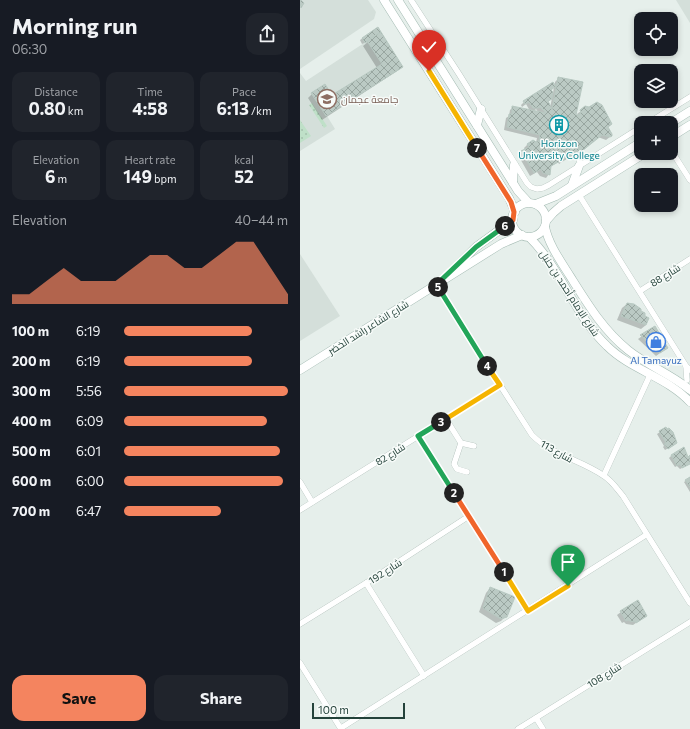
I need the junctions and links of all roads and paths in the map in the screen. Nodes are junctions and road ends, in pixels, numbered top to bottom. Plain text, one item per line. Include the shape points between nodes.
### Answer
1 (384, 0) edge
2 (398, 0) edge
3 (411, 0) edge
4 (690, 97) edge
5 (481, 109) junction
6 (690, 111) edge
7 (659, 116) edge
8 (678, 119) edge
9 (477, 125) junction
10 (690, 125) edge
11 (634, 132) edge
12 (678, 133) edge
13 (634, 146) edge
14 (577, 155) dead end
15 (634, 160) edge
16 (677, 160) edge
17 (514, 165) junction
18 (580, 165) junction
19 (690, 180) edge
20 (513, 183) junction
21 (572, 186) junction
22 (579, 195) junction
23 (533, 204) junction
24 (514, 216) junction
25 (546, 224) junction
26 (525, 236) junction
27 (690, 259) edge
28 (436, 285) junction
29 (640, 291) junction
30 (688, 368) edge
31 (300, 370) edge
32 (650, 375) junction
33 (686, 380) edge
34 (500, 385) junction
35 (690, 390) edge
36 (690, 402) edge
37 (446, 419) junction
38 (418, 436) junction
39 (461, 443) junction
40 (474, 446) dead end
41 (467, 472) dead end
42 (604, 476) junction
43 (300, 482) edge
44 (300, 489) edge
45 (310, 503) junction
46 (300, 510) edge
47 (469, 516) junction
48 (646, 535) junction
49 (366, 583) junction
50 (690, 604) edge
51 (528, 611) junction
52 (690, 622) edge
53 (300, 624) edge
54 (300, 663) edge
55 (424, 676) junction
56 (536, 718) junction
57 (341, 728) edge
58 (518, 729) edge
59 (543, 729) edge

1 - 24 street via 509,198
2 - 9 street
3 - 5 street
4 - 7 street
5 - 9 street
5 - 17 street
6 - 8 street
9 - 20 street
10 - 12 street
11 - 18 street
13 - 21 street
14 - 18 street
15 - 22 street
16 - 19 street
17 - 18 street via 526,183 537,189 549,186
17 - 20 street
18 - 21 street
20 - 23 street via 520,194
21 - 23 street via 552,198
22 - 25 street via 557,209
22 - 29 street
23 - 24 street via 521,206
23 - 25 street via 543,209
24 - 26 street via 515,229
24 - 28 street, شارع الشاعر راشد الخضر
25 - 26 street via 536,236
25 - 33 street, شارع الإمام أحمد بن حنبل via 551,245 607,330 636,356
26 - 28 street, شارع الشاعر راشد الخضر via 501,244
26 - 32 street, شارع الإمام أحمد بن حنبل via 541,249 596,336 614,353
27 - 29 street, شارع 88
28 - 31 street, شارع الشاعر راشد الخضر
28 - 34 street, شارع 113
29 - 30 street
30 - 33 street
32 - 36 street, شارع الإمام أحمد بن حنبل
32 - 42 street
33 - 35 street, شارع الإمام أحمد بن حنبل
34 - 37 street, شارع 82
34 - 42 street, شارع 113 via 526,428 538,441
37 - 38 street, شارع 82
37 - 39 street
38 - 45 street, شارع 82
38 - 47 street
39 - 40 street
39 - 41 street via 454,464 457,469
42 - 48 street, شارع 113 via 620,492
43 - 45 street
44 - 45 street
45 - 46 street, شارع 82
47 - 49 street, شارع 192
47 - 51 street
48 - 50 street, شارع 113
48 - 51 street
49 - 53 street, شارع 192
49 - 55 street
51 - 55 street
52 - 56 street, شارع 108
54 - 57 street
55 - 57 street
56 - 58 street, شارع 108
56 - 59 street

